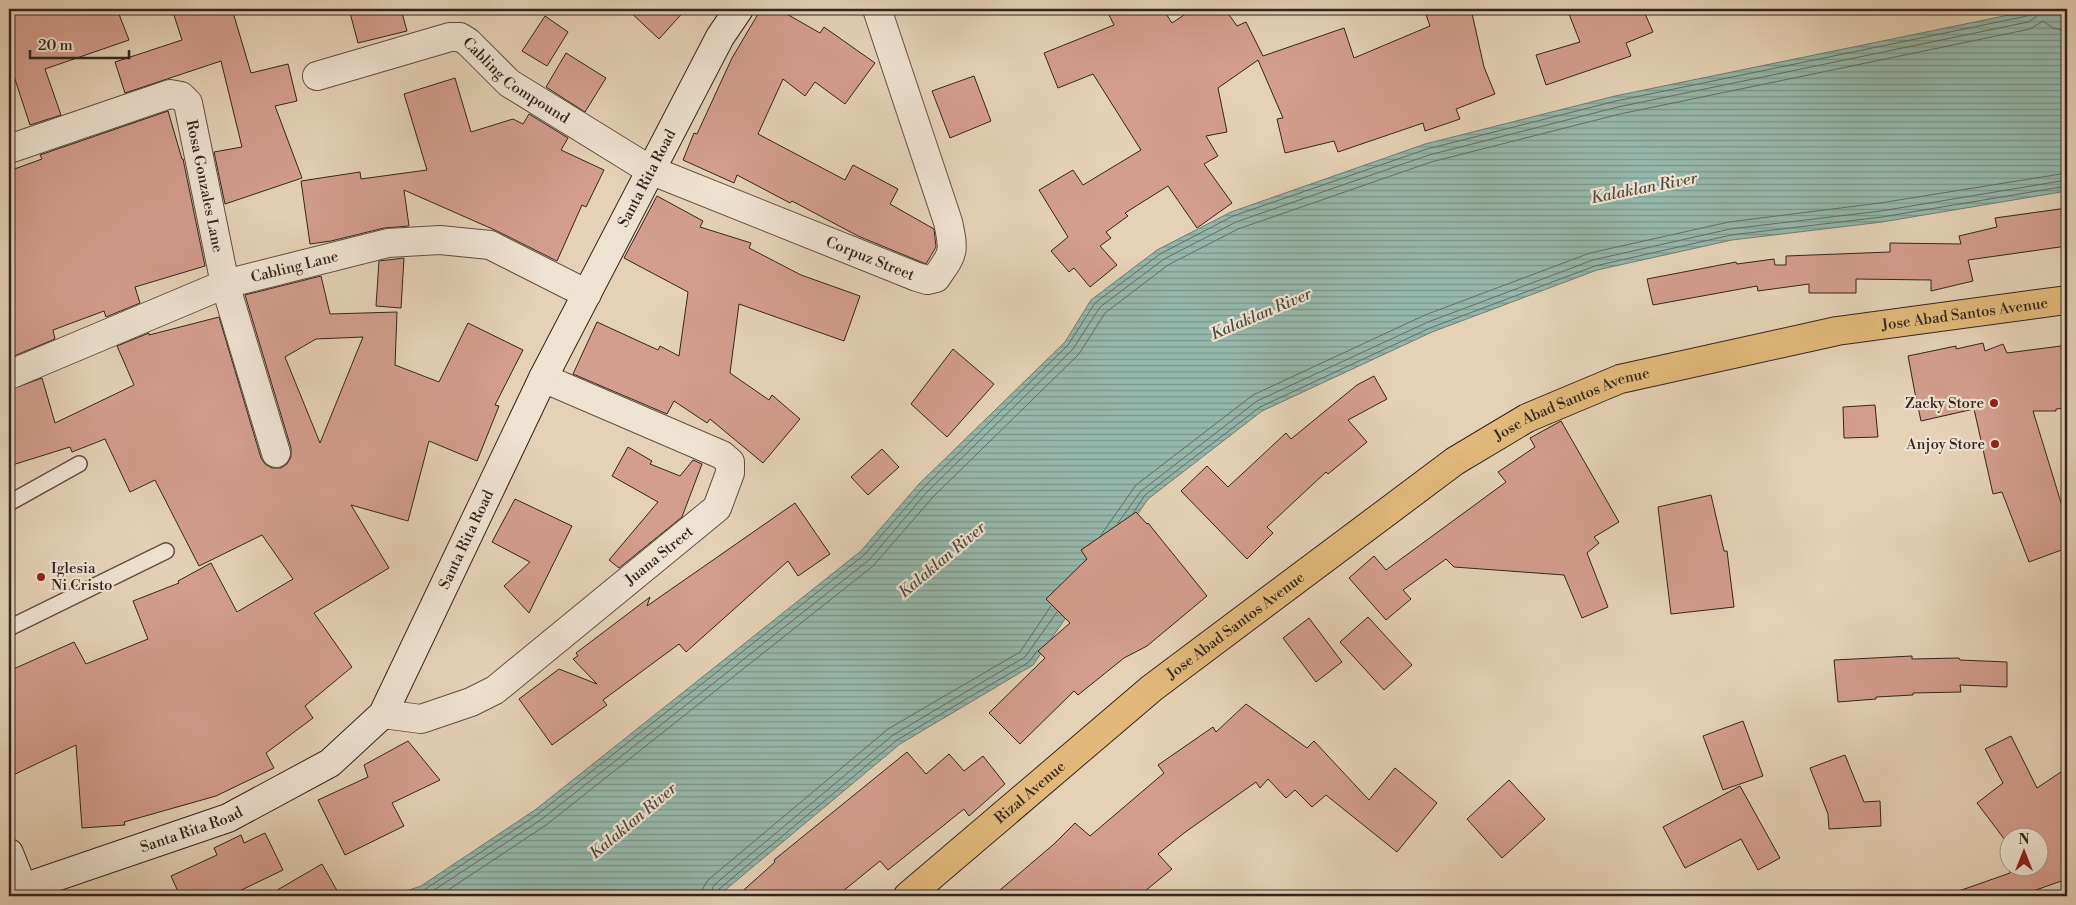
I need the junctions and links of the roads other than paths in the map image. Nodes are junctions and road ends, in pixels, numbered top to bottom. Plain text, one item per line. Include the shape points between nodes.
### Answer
1 (739, 9) edge
2 (877, 9) edge
3 (317, 76) dead end
4 (9, 149) edge
5 (650, 170) junction
6 (225, 284) junction
7 (587, 294) junction
8 (2067, 300) edge
9 (9, 375) edge
10 (543, 378) junction
11 (276, 454) dead end
12 (79, 464) dead end
13 (9, 503) edge
14 (166, 551) dead end
15 (9, 628) edge
16 (1152, 688) joint
17 (383, 714) junction
18 (9, 853) edge
19 (24, 892) edge
20 (908, 896) edge

1 - 5 street, Santa Rita Road via 720,36
2 - 5 street, Corpuz Street via 952,239 953,254 936,278 917,277
3 - 5 street, Cabling Compound via 450,36 460,37 509,83
4 - 6 street, Rosa Gonzales Lane via 170,94 181,96 188,103
5 - 7 street, Santa Rita Road
6 - 7 street, Cabling Lane via 388,243 440,240 490,245
6 - 9 street, Cabling Lane
6 - 11 street, Rosa Gonzales Lane
7 - 10 street, Santa Rita Road
8 - 16 highway, Jose Abad Santos Avenue via 1837,331 1620,379 1527,418 1455,461
10 - 17 street, Santa Rita Road
10 - 17 street, Juana Street via 722,455 730,462 730,473 717,508 495,690 421,719
12 - 13 lane
14 - 15 lane
16 - 20 highway, Rizal Avenue
17 - 19 street, Santa Rita Road via 330,763 228,818
18 - 19 street

